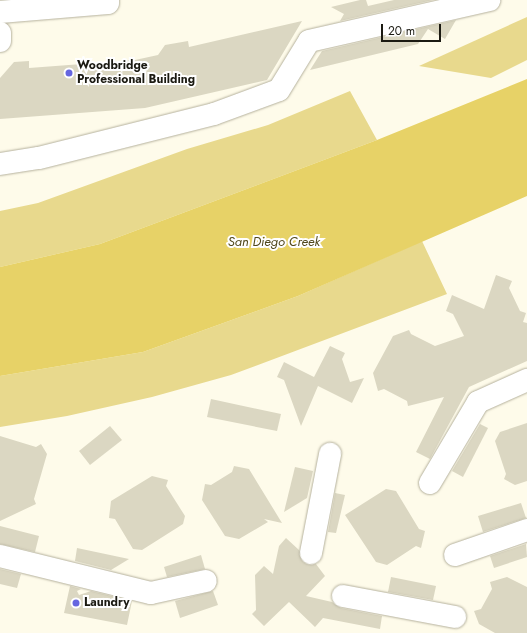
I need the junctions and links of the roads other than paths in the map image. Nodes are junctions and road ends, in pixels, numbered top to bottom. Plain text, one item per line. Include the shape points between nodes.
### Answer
1 (108, 0) edge
2 (490, 0) edge
3 (0, 12) edge
4 (0, 33) edge
5 (0, 41) edge
6 (0, 164) edge
7 (527, 380) edge
8 (330, 454) dead end
9 (430, 483) dead end
10 (527, 530) edge
11 (311, 553) dead end
12 (455, 555) dead end
13 (0, 556) edge
14 (206, 581) dead end
15 (343, 596) dead end
16 (455, 617) dead end

1 - 3 lane via 108,3
2 - 6 lane via 309,41 279,90 214,114 39,158
4 - 5 lane
7 - 9 lane via 478,402
8 - 11 lane
10 - 12 lane
13 - 14 lane via 151,593
15 - 16 lane

